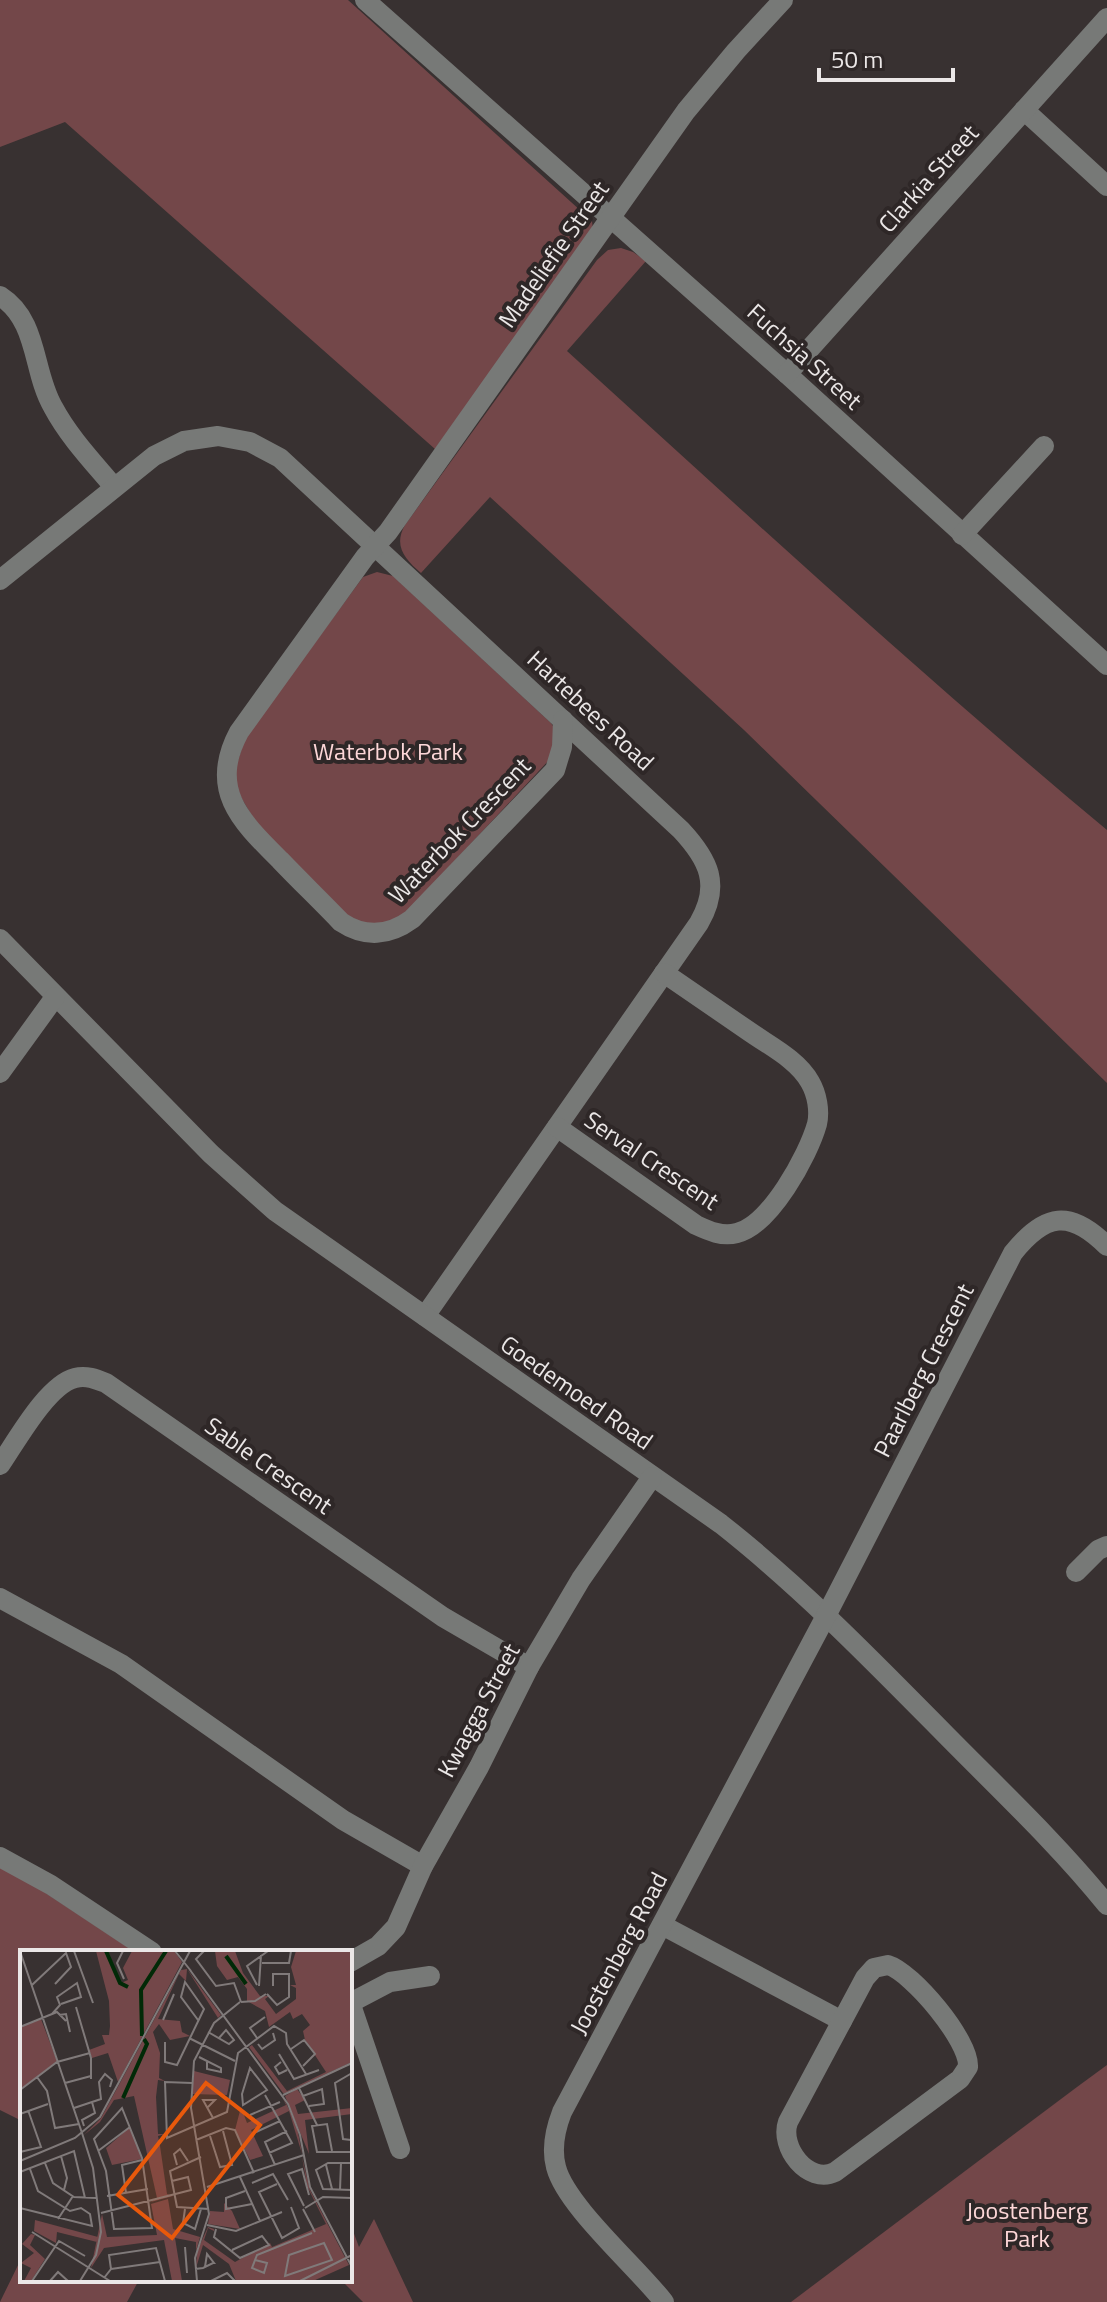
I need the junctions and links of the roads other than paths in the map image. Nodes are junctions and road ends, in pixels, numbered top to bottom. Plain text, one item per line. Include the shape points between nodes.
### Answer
1 (365, 0) edge
2 (783, 0) edge
3 (1107, 18) edge
4 (1024, 110) junction
5 (1107, 186) edge
6 (610, 219) junction
7 (0, 296) edge
8 (787, 374) junction
9 (1044, 446) dead end
10 (114, 487) junction
11 (962, 535) junction
12 (376, 545) junction
13 (0, 580) edge
14 (1107, 665) edge
15 (563, 720) junction
16 (0, 939) edge
17 (664, 973) junction
18 (55, 997) junction
19 (0, 1073) edge
20 (557, 1127) junction
21 (1107, 1246) edge
22 (425, 1316) junction
23 (0, 1465) edge
24 (652, 1477) junction
25 (1107, 1546) edge
26 (1076, 1572) dead end
27 (0, 1598) edge
28 (827, 1614) junction
29 (529, 1667) junction
30 (0, 1857) edge
31 (423, 1866) junction
32 (1107, 1905) edge
33 (662, 1925) junction
34 (149, 1950) edge
35 (352, 1961) edge
36 (430, 1976) dead end
37 (352, 2001) edge
38 (352, 2008) edge
39 (842, 2021) junction
40 (400, 2149) dead end
41 (664, 2302) edge

1 - 6 street, Fuchsia Street
2 - 6 street, Madeliefie Street via 686,111
3 - 4 street, Clarkia Street
4 - 5 street
4 - 8 street, Clarkia Street
6 - 8 street, Fuchsia Street
6 - 12 street, Madeliefie Street
7 - 10 street via 28,330 50,404
8 - 11 street, Fuchsia Street
9 - 11 street
10 - 12 street, Hartebees Road via 168,447 201,437 234,438 280,458
10 - 13 street, Hartebees Road
11 - 14 street, Fuchsia Street
12 - 15 street, Hartebees Road
12 - 15 street, Waterbok Crescent via 233,743 227,768 241,819 341,922 379,933 412,919 555,770
15 - 17 street, Hartebees Road via 705,859 711,887 706,911
16 - 18 street, Goedemoed Road
17 - 20 street, Hartebees Road
17 - 20 street, Serval Crescent via 790,1060 810,1082 817,1123 775,1205 752,1227 725,1235 711,1231
18 - 19 street
18 - 22 street, Goedemoed Road via 242,1183
20 - 22 street, Hartebees Road
21 - 28 street, Paarlberg Crescent via 1082,1225 1053,1220 1038,1226 1013,1253
22 - 24 street, Goedemoed Road
23 - 29 street, Sable Crescent via 61,1385 89,1377 106,1383 433,1609
24 - 28 street, Goedemoed Road via 773,1564
24 - 29 street, Kwagga Street via 581,1579
25 - 26 street
27 - 31 street via 121,1664 343,1820
28 - 32 street, Goedemoed Road
28 - 33 street, Joostenberg Road
29 - 31 street, Kwagga Street
30 - 34 street
31 - 35 street, Kwagga Street via 396,1927 378,1946
33 - 39 street
33 - 41 street, Joostenberg Road via 562,2112 554,2154 567,2192
36 - 37 street via 390,1982
38 - 40 street
39 - 39 street via 869,1972 894,1967 936,2007 966,2051 968,2067 960,2079 835,2172 819,2176 790,2150 785,2130

